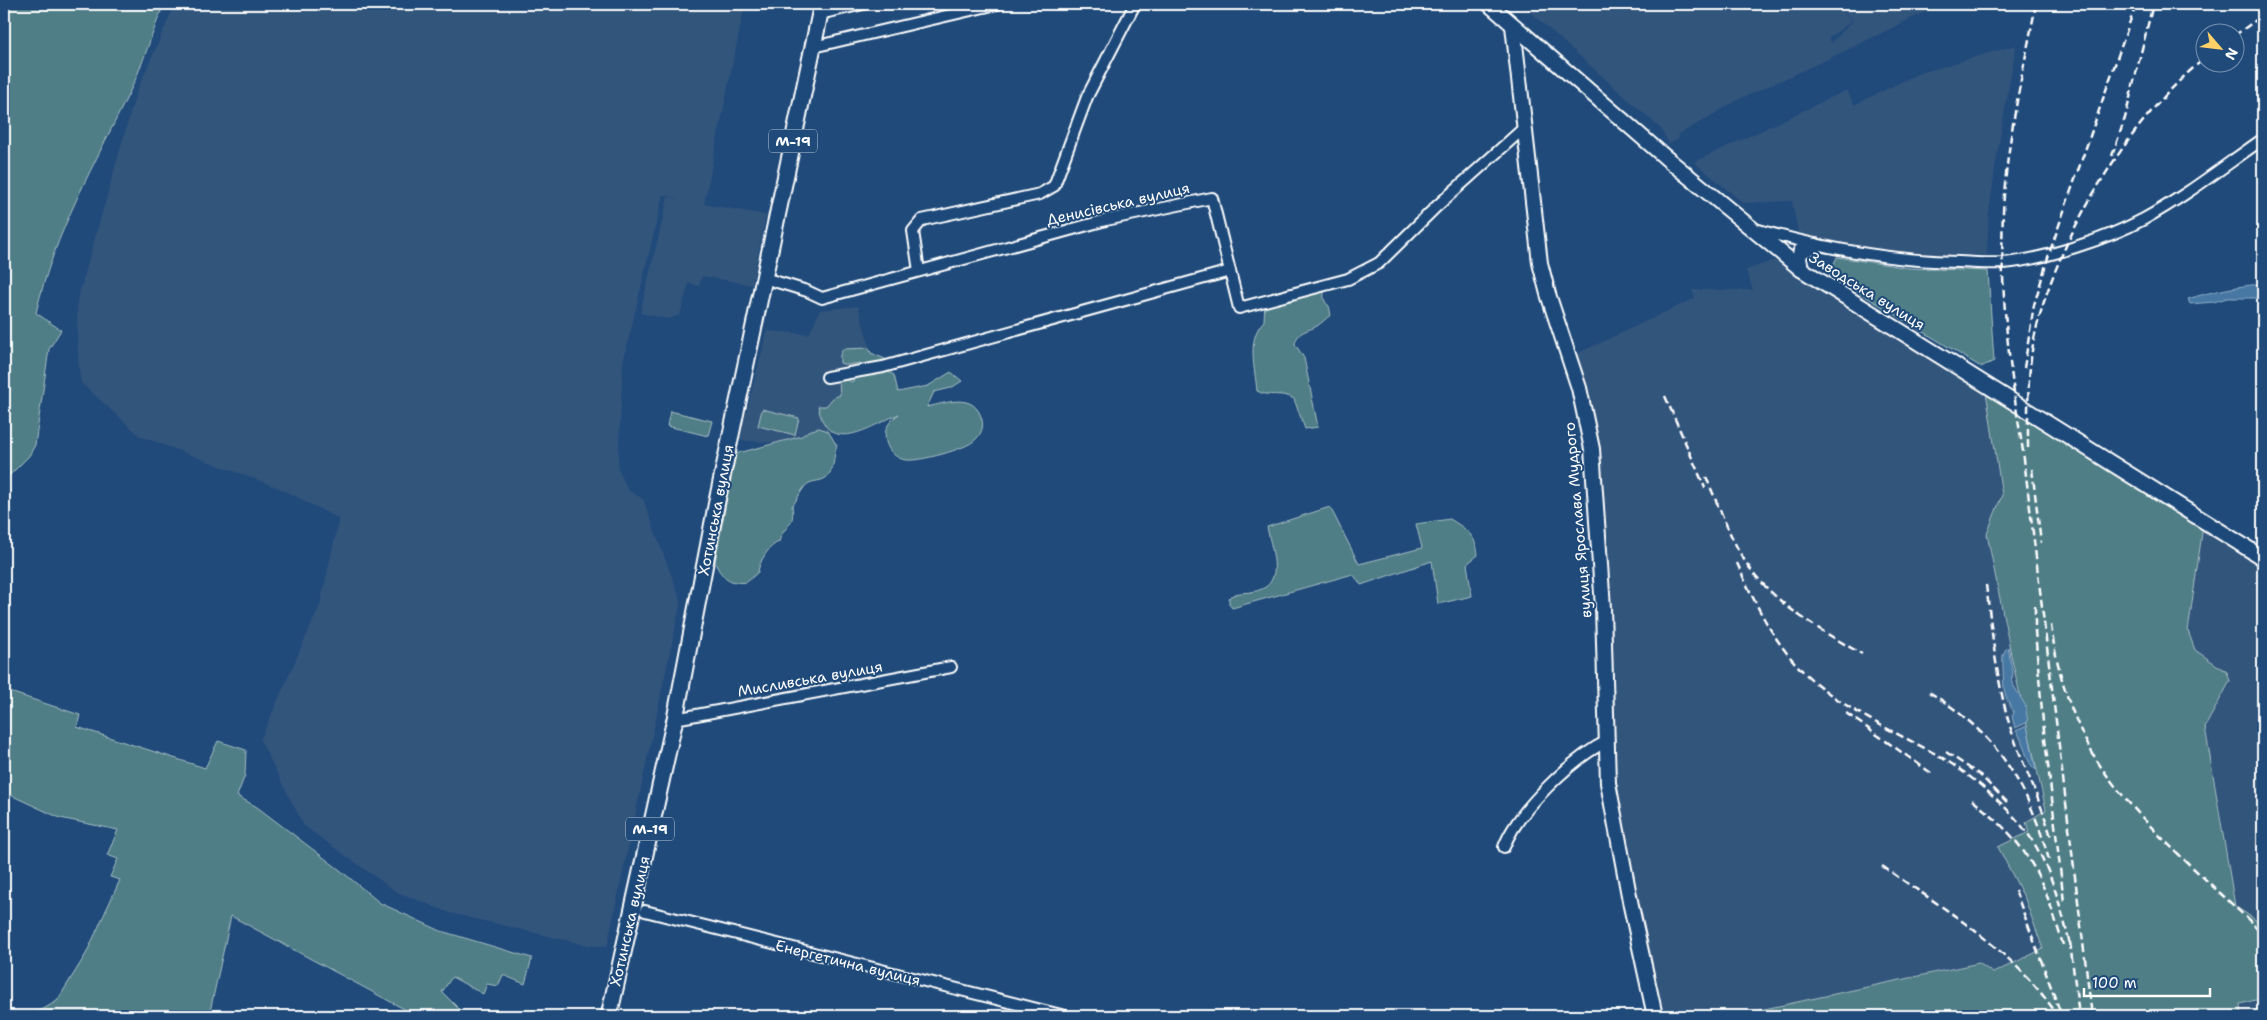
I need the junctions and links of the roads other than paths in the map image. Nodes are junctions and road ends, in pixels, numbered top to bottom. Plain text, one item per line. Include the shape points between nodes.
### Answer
1 (863, 4) edge
2 (997, 4) edge
3 (1135, 4) edge
4 (1489, 4) edge
5 (821, 9) edge
6 (1513, 26) junction
7 (813, 47) junction
8 (1524, 128) junction
9 (2263, 139) edge
10 (1747, 226) junction
11 (1816, 246) junction
12 (1801, 268) junction
13 (919, 271) junction
14 (1230, 271) junction
15 (764, 278) junction
16 (827, 377) dead end
17 (2263, 558) edge
18 (951, 667) dead end
19 (675, 719) junction
20 (1607, 740) junction
21 (1504, 846) dead end
22 (639, 909) junction
23 (609, 1016) edge
24 (1065, 1016) edge
25 (1655, 1016) edge

1 - 5 street
2 - 7 street
3 - 13 street via 1087,97 1054,186 1040,194 922,220 913,231
4 - 6 main road, Заводська вулиця
5 - 7 highway, Хотинська вулиця / М-19
6 - 8 main road, вулиця Ярослава Мудрого
6 - 10 main road, Заводська вулиця
7 - 15 highway, Хотинська вулиця / М-19
8 - 14 street, Денисівська вулиця via 1379,263 1348,280 1239,308
8 - 20 main road, вулиця Ярослава Мудрого via 1540,263 1579,388 1592,449 1603,608
9 - 11 street via 2143,220 2030,259 2003,263 1919,262
10 - 11 street
10 - 12 main road, Заводська вулиця
11 - 12 main road via 1805,248 1799,254
12 - 17 main road, Заводська вулиця
13 - 14 street, Денисівська вулиця via 1106,220 1212,198
13 - 15 street, Денисівська вулиця via 822,298
14 - 16 street via 883,367
15 - 19 highway, Хотинська вулиця / М-19
18 - 19 street, Мисливська вулиця
19 - 22 highway, Хотинська вулиця / М-19
20 - 21 street via 1590,749 1551,784 1513,828
20 - 25 main road, вулиця Ярослава Мудрого via 1608,783
22 - 23 highway, Хотинська вулиця / М-19
22 - 24 street, Енергетична вулиця

